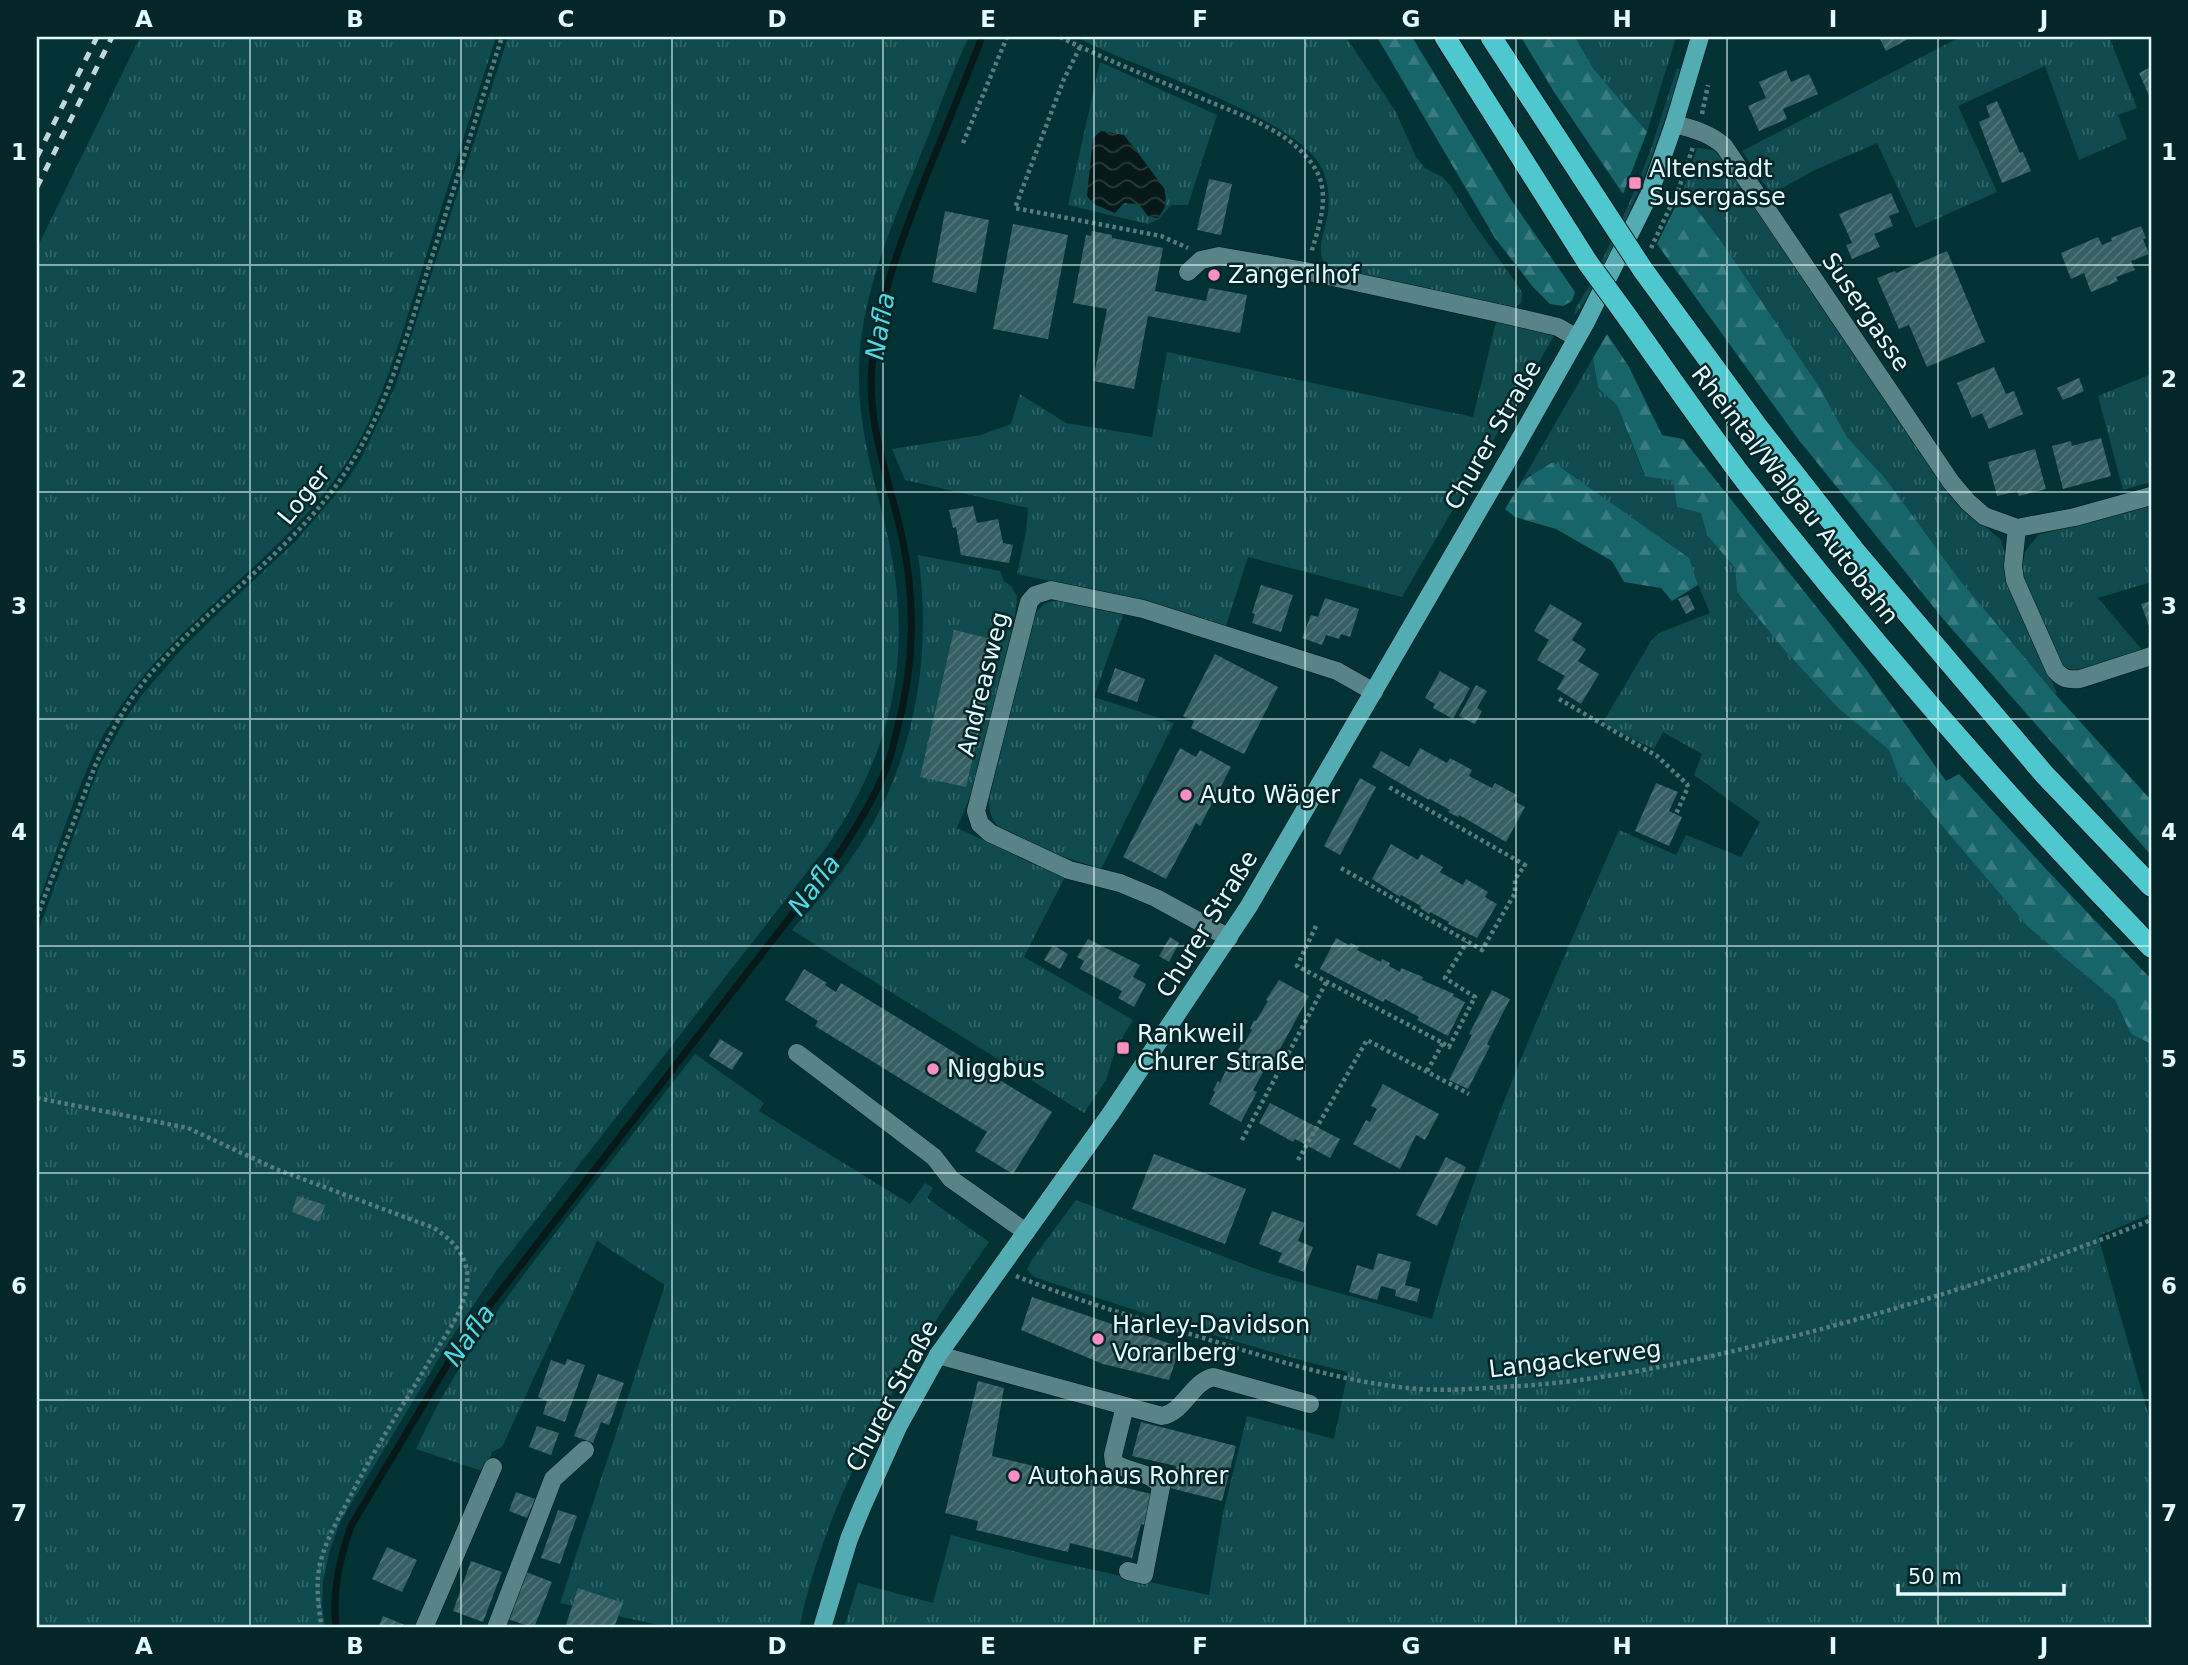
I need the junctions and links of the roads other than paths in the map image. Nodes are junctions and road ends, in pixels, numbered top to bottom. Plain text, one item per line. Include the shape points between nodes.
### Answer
1 (1445, 37) edge
2 (1491, 37) edge
3 (1700, 37) edge
4 (1674, 124) junction
5 (1195, 266) road end
6 (1577, 338) junction
7 (2151, 496) edge
8 (2017, 528) junction
9 (2151, 656) edge
10 (1374, 692) junction
11 (2151, 886) edge
12 (1229, 938) junction
13 (2151, 947) edge
14 (797, 1054) dead end
15 (1026, 1231) junction
16 (938, 1355) junction
17 (1310, 1405) dead end
18 (1125, 1406) junction
19 (585, 1450) dead end
20 (493, 1467) dead end
21 (1128, 1571) dead end
22 (424, 1628) edge
23 (496, 1628) edge
24 (822, 1628) edge

1 - 13 highway, Rheintal/Walgau Autobahn, bridge via 1588,263 1746,481 1879,647 2015,804
2 - 11 highway, Rheintal/Walgau Autobahn, bridge via 1643,270 1757,426 1854,550 2044,774
3 - 4 main road, Churer Straße
4 - 6 main road, Churer Straße via 1649,195
4 - 8 street, Susergasse via 1713,136 1724,146 1951,482 1984,516
5 - 6 street via 1219,256 1306,271 1558,327
6 - 10 main road, Churer Straße
7 - 8 street
8 - 9 street via 2015,580 2062,677 2080,678
10 - 12 main road, Churer Straße
10 - 12 street, Andreasweg via 1337,671 1143,609 1051,590 1029,602 976,811 980,824 1069,870 1156,898
12 - 15 main road, Churer Straße
14 - 15 street via 934,1157 951,1179
15 - 16 main road, Churer Straße
16 - 18 street
16 - 24 main road, Churer Straße via 898,1427 862,1507
17 - 18 street via 1213,1377 1172,1414 1162,1416
18 - 21 street via 1114,1463 1151,1477 1161,1487 1144,1575
19 - 23 street via 553,1479
20 - 22 street

